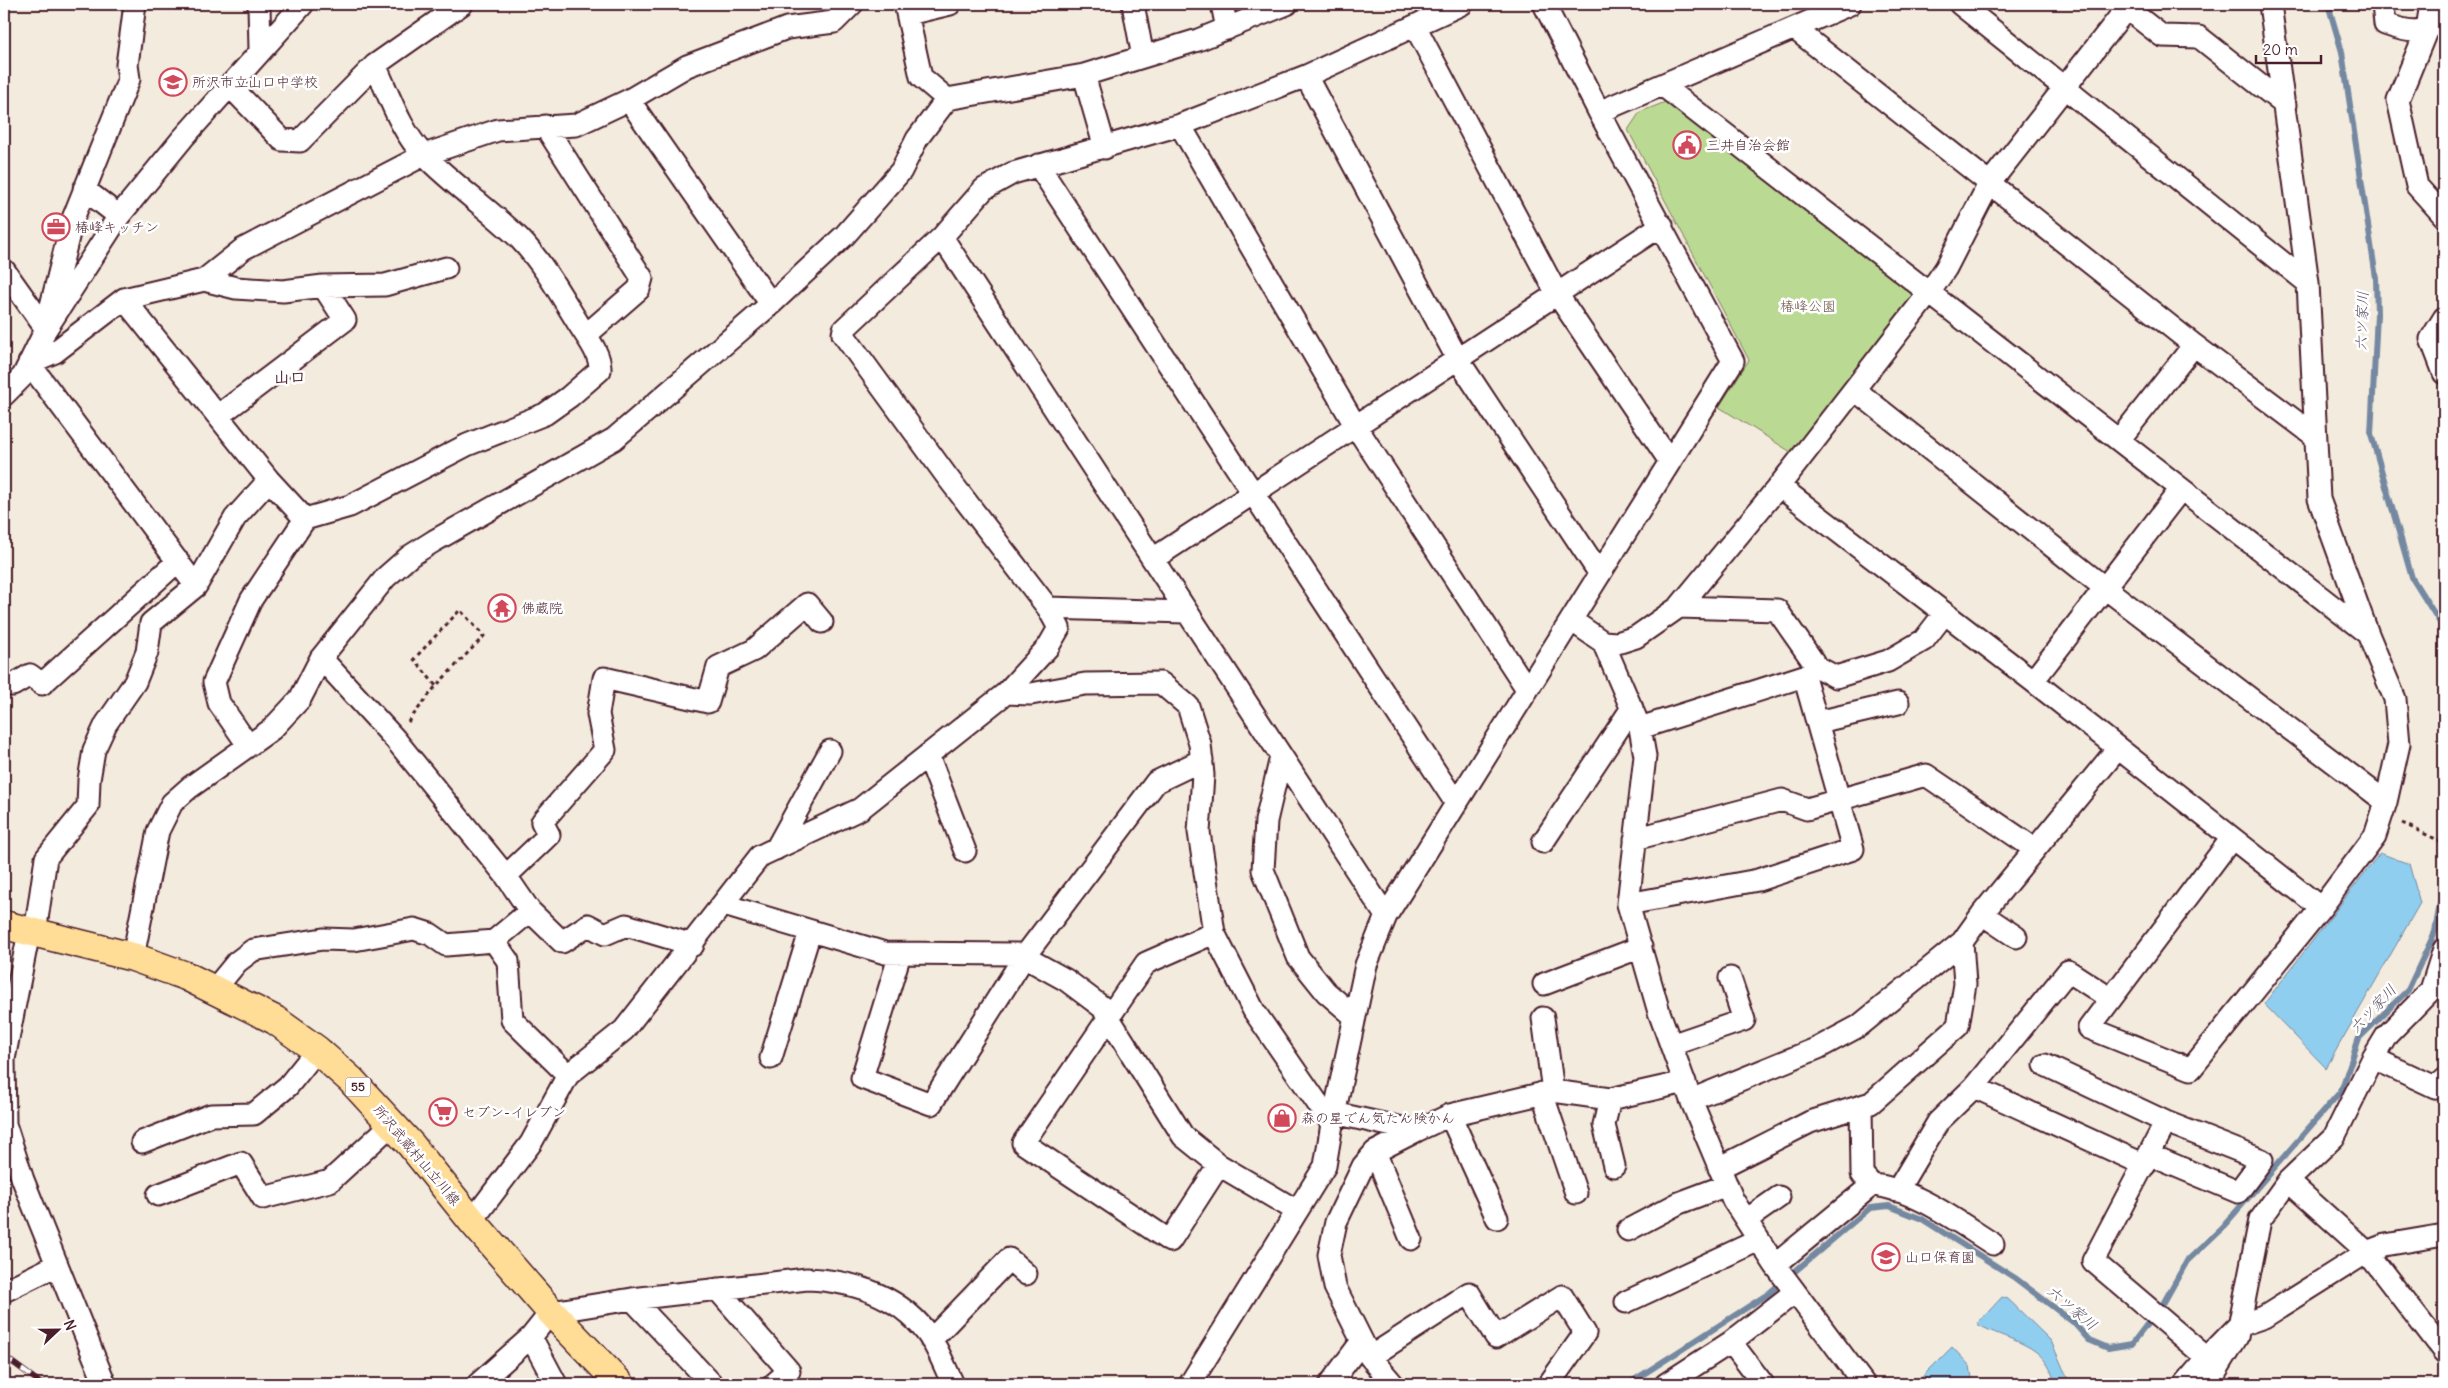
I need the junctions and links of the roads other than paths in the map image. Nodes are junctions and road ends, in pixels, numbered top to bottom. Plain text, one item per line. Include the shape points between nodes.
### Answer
1 (134, 4) edge
2 (259, 4) edge
3 (303, 4) edge
4 (462, 4) edge
5 (852, 4) edge
6 (950, 4) edge
7 (1133, 4) edge
8 (1222, 4) edge
9 (1288, 4) edge
10 (1462, 4) edge
11 (1544, 4) edge
12 (1850, 4) edge
13 (1960, 4) edge
14 (2270, 4) edge
15 (2384, 4) edge
16 (2431, 4) edge
17 (2132, 8) edge
18 (906, 9) edge
19 (2436, 25) edge
20 (1415, 26) junction
21 (1227, 29) junction
22 (1796, 29) junction
23 (260, 50) junction
24 (1142, 57) junction
25 (375, 65) junction
26 (1084, 75) junction
27 (1306, 76) junction
28 (229, 85) junction
29 (1662, 85) junction
30 (2064, 88) junction
31 (947, 99) junction
32 (629, 100) junction
33 (2285, 105) junction
34 (1599, 112) junction
35 (545, 126) junction
36 (1180, 126) junction
37 (1105, 148) junction
38 (424, 156) junction
39 (1038, 165) junction
40 (1989, 184) junction
41 (84, 190) junction
42 (120, 216) junction
43 (2444, 216) edge
44 (1662, 225) junction
45 (942, 237) junction
46 (446, 268) dead end
47 (4, 270) edge
48 (204, 280) junction
49 (2308, 282) junction
50 (322, 286) junction
51 (1929, 293) junction
52 (1557, 294) junction
53 (124, 299) junction
54 (771, 304) junction
55 (2444, 318) edge
56 (46, 329) junction
57 (586, 335) junction
58 (2194, 345) junction
59 (1458, 358) junction
60 (29, 363) junction
61 (2444, 373) edge
62 (1854, 390) junction
63 (4, 395) edge
64 (218, 416) junction
65 (1355, 426) junction
66 (2315, 436) junction
67 (2119, 440) junction
68 (1669, 460) junction
69 (269, 480) junction
70 (1779, 486) junction
71 (2182, 489) junction
72 (1254, 493) junction
73 (305, 519) junction
74 (1153, 559) junction
75 (178, 562) junction
76 (1600, 574) junction
77 (196, 586) junction
78 (2105, 588) junction
79 (1679, 607) junction
80 (1048, 608) junction
81 (1185, 612) junction
82 (1944, 614) junction
83 (1571, 620) junction
84 (822, 622) dead end
85 (2368, 634) junction
86 (1603, 642) junction
87 (321, 658) junction
88 (2033, 681) junction
89 (4, 685) edge
90 (1528, 688) junction
91 (1006, 693) junction
92 (1898, 703) dead end
93 (1632, 708) junction
94 (1818, 722) junction
95 (1640, 728) junction
96 (248, 745) junction
97 (2118, 748) junction
98 (830, 751) dead end
99 (928, 755) junction
100 (1281, 757) junction
101 (1202, 760) junction
102 (1840, 800) junction
103 (1456, 802) junction
104 (2386, 802) junction
105 (2232, 838) junction
106 (1635, 839) junction
107 (1543, 842) dead end
108 (776, 849) junction
109 (2035, 849) junction
110 (965, 852) dead end
111 (506, 876) junction
112 (1628, 904) junction
113 (724, 905) junction
114 (2321, 908) junction
115 (530, 911) junction
116 (1982, 914) junction
117 (1386, 916) junction
118 (23, 930) edge
119 (810, 932) junction
120 (1214, 933) junction
121 (2016, 937) dead end
122 (494, 940) junction
123 (1962, 942) junction
124 (693, 945) junction
125 (1641, 947) junction
126 (2444, 949) edge
127 (900, 954) junction
128 (133, 957) junction
129 (1024, 957) junction
130 (1730, 978) dead end
131 (1544, 984) dead end
132 (2438, 986) edge
133 (214, 990) junction
134 (2111, 999) junction
135 (1355, 1017) junction
136 (1108, 1018) junction
137 (1543, 1018) dead end
138 (1671, 1045) junction
139 (317, 1050) junction
140 (771, 1058) dead end
141 (2373, 1058) junction
142 (4, 1059) edge
143 (2045, 1065) dead end
144 (568, 1076) junction
145 (2444, 1079) edge
146 (1974, 1086) junction
147 (1688, 1091) junction
148 (1548, 1092) junction
149 (1610, 1099) junction
150 (1861, 1106) junction
151 (1450, 1115) junction
152 (1333, 1118) junction
153 (2166, 1122) junction
154 (392, 1124) junction
155 (1416, 1131) junction
156 (142, 1142) dead end
157 (1376, 1152) junction
158 (2147, 1160) junction
159 (1219, 1164) junction
160 (1614, 1166) dead end
161 (1723, 1176) junction
162 (2288, 1181) junction
163 (1872, 1185) junction
164 (1898, 1191) junction
165 (158, 1194) dead end
166 (1576, 1194) dead end
167 (1779, 1198) dead end
168 (1297, 1211) junction
169 (1497, 1218) dead end
170 (1746, 1220) junction
171 (472, 1221) junction
172 (1628, 1230) dead end
173 (2444, 1236) edge
174 (1411, 1239) dead end
175 (1759, 1240) junction
176 (1993, 1244) dead end
177 (2367, 1252) junction
178 (57, 1265) junction
179 (1776, 1266) junction
180 (1026, 1274) dead end
181 (716, 1289) junction
182 (4, 1291) edge
183 (1794, 1291) junction
184 (632, 1299) junction
185 (1626, 1302) dead end
186 (552, 1312) junction
187 (2238, 1326) junction
188 (531, 1337) junction
189 (931, 1340) junction
190 (1731, 1342) junction
191 (1366, 1349) junction
192 (2444, 1352) edge
193 (2207, 1358) junction
194 (105, 1384) edge
195 (478, 1384) edge
196 (556, 1384) edge
197 (620, 1384) edge
198 (712, 1384) edge
199 (774, 1384) edge
200 (953, 1384) edge
201 (1190, 1384) edge
202 (1330, 1384) edge
203 (1393, 1384) edge
204 (1549, 1384) edge
205 (1666, 1384) edge
206 (1763, 1384) edge
207 (1864, 1384) edge
208 (2185, 1384) edge
209 (2208, 1384) edge

1 - 41 street via 127,65 129,79
2 - 23 street
3 - 23 street
4 - 25 street
5 - 32 street via 834,22 778,31 687,66
6 - 18 street
7 - 24 street
8 - 21 street
9 - 21 street
10 - 20 street
11 - 34 street
12 - 22 street
13 - 30 street
14 - 33 street
15 - 19 street via 2385,24 2411,33
16 - 19 street
17 - 30 street
17 - 33 street via 2162,36 2199,37
18 - 31 street via 921,77
19 - 43 street via 2398,100 2417,186
20 - 27 street
20 - 52 street
21 - 24 street
22 - 29 street
22 - 40 street
23 - 28 street
24 - 26 street
25 - 28 street via 300,141 282,140
25 - 38 street via 410,138
26 - 31 street
26 - 37 street
27 - 36 street
27 - 59 street
28 - 42 street
29 - 34 street
29 - 51 street
30 - 40 street
30 - 49 street
31 - 54 street via 917,139 901,171 845,235
32 - 35 street via 576,125
32 - 54 street
33 - 49 street
34 - 44 street
35 - 38 street via 498,130
35 - 57 street via 642,278 640,289
36 - 37 street
36 - 65 street
37 - 39 street
38 - 48 street via 243,249
38 - 57 street via 520,240 543,268
39 - 45 street via 984,189
39 - 72 street
40 - 51 street via 1946,268
40 - 58 street
41 - 42 street
41 - 56 street via 65,249
42 - 56 street
44 - 52 street
44 - 68 street via 1733,361
45 - 74 street
45 - 80 street via 844,329 843,334
46 - 50 street via 384,285
47 - 56 street
48 - 50 street via 236,288 283,291
48 - 53 street
49 - 66 street
50 - 64 street via 345,320
51 - 62 street
51 - 67 street
52 - 59 street
52 - 68 street
53 - 60 street via 55,352
53 - 64 street
54 - 87 street via 614,439 410,556 386,577
55 - 61 street via 2431,339
56 - 60 street
57 - 73 street via 600,363 600,370 545,414 467,445 350,506
58 - 66 street
58 - 67 street
59 - 65 street
59 - 76 street
60 - 63 street via 23,376
60 - 75 street
62 - 70 street
62 - 78 street
64 - 69 street
65 - 72 street
65 - 90 street
66 - 85 street via 2319,499
67 - 71 street
68 - 76 street
69 - 73 street
69 - 77 street via 235,518
70 - 79 street
70 - 82 street
71 - 78 street
71 - 85 street
72 - 74 street
72 - 103 street
73 - 96 street via 251,600 214,682 219,703
74 - 81 street
75 - 77 street
75 - 89 street via 42,684 30,675 13,685
76 - 83 street
77 - 118 street via 151,623 147,652 135,682 106,724 94,750 88,806 46,858
78 - 88 street
78 - 104 street
79 - 82 street via 1777,610 1817,667 1836,676 1888,661 1924,640
79 - 86 street via 1636,637 1617,643
80 - 81 street
80 - 91 street via 1059,628 1048,647
81 - 100 street
82 - 88 street
83 - 86 street
83 - 90 street
84 - 111 street via 808,604 754,650 718,667 708,702 604,678 598,714 604,750 542,822 549,835
85 - 104 street via 2395,699 2399,744
86 - 93 street
87 - 96 street via 300,699 272,729
87 - 111 street via 395,739
88 - 97 street
90 - 103 street
91 - 99 street
91 - 101 street via 1031,694 1085,684 1162,683 1188,706
92 - 94 street
93 - 95 street
93 - 107 street
94 - 95 street via 1804,676
94 - 102 street
95 - 106 street via 1646,756
96 - 128 street via 172,803 158,831
97 - 105 street
97 - 109 street
98 - 108 street
99 - 108 street via 860,809
99 - 110 street
100 - 117 street
100 - 135 street via 1266,821 1263,870 1298,956 1326,992
101 - 120 street via 1199,832
101 - 129 street via 1156,782
102 - 106 street via 1806,809 1782,800
102 - 109 street via 1926,775
102 - 112 street via 1853,849 1758,880
103 - 117 street
104 - 114 street via 2375,836
105 - 114 street
105 - 134 street
106 - 112 street
108 - 113 street via 760,856
109 - 116 street
111 - 115 street
112 - 125 street
113 - 119 street
113 - 124 street
114 - 134 street via 2192,1069 2090,1028
115 - 122 street
115 - 124 street via 562,942 588,926 604,934 626,925
116 - 121 street
116 - 123 street
117 - 135 street via 1366,964
118 - 128 main road, 所沢武蔵村山立川線 / 55
118 - 142 street
119 - 127 street via 885,953
119 - 140 street
120 - 136 street via 1146,963
120 - 152 street via 1254,1011
122 - 133 street via 446,945 430,934 414,929 354,940 323,939 253,950 237,962
122 - 144 street via 508,962 512,1020
123 - 147 street via 1859,1026 1818,1048
123 - 150 street via 1965,984 1958,1026 1871,1103
124 - 144 street via 624,1030
125 - 131 street
125 - 138 street
126 - 132 street
127 - 129 street via 1019,954
127 - 129 street via 862,1078 931,1104
128 - 133 main road, 所沢武蔵村山立川線 / 55
129 - 136 street via 1066,980 1102,1007
130 - 138 street via 1744,1020
132 - 141 street via 2388,1035
133 - 139 main road, 所沢武蔵村山立川線 / 55 via 275,1020
134 - 146 street via 2068,972
135 - 152 street
136 - 159 street via 1183,1136
136 - 159 street via 1023,1143 1170,1241
137 - 148 street
138 - 147 street
139 - 154 main road, 所沢武蔵村山立川線 / 55 via 351,1080
139 - 156 street via 288,1086 254,1114 210,1115
141 - 145 street via 2435,1088
141 - 162 street via 2334,1137
142 - 178 street via 5,1124
143 - 153 street
144 - 171 street via 531,1143
146 - 158 street
146 - 164 street via 1938,1122
147 - 149 street
147 - 161 street
148 - 149 street
148 - 151 street
148 - 166 street
149 - 160 street via 1604,1125
150 - 161 street via 1810,1122
150 - 163 street via 1862,1174
151 - 155 street
151 - 169 street
152 - 155 street
152 - 168 street via 1325,1166
153 - 158 street
153 - 158 street via 2262,1160 2238,1192
154 - 165 street via 330,1180 263,1198 241,1163
154 - 171 main road, 所沢武蔵村山立川線 / 55
155 - 157 street
157 - 174 street
157 - 191 street via 1363,1166 1336,1222 1330,1255 1335,1287
158 - 193 street via 2093,1261
159 - 168 street
161 - 170 street
161 - 172 street
162 - 177 street
162 - 187 street via 2260,1220
163 - 164 street
163 - 179 street
164 - 176 street via 1932,1207
167 - 170 street
168 - 201 street
170 - 175 street
171 - 186 main road, 所沢武蔵村山立川線 / 55
173 - 177 street via 2385,1245
175 - 179 street
175 - 185 street
177 - 187 street via 2264,1317
177 - 192 street
178 - 182 street
178 - 194 street
179 - 183 street
180 - 189 street via 1009,1259
181 - 184 street
181 - 189 street via 807,1279 834,1280 858,1286 893,1302 916,1320
181 - 199 street via 789,1371
183 - 190 street
183 - 207 street
184 - 186 street
184 - 198 street
186 - 188 street
186 - 197 main road, 所沢武蔵村山立川線 / 55
187 - 193 street
187 - 209 street via 2237,1337
188 - 195 street
188 - 196 street
189 - 200 street
190 - 205 street
190 - 206 street
191 - 202 street
191 - 203 street
191 - 204 street via 1469,1293 1496,1337 1562,1296 1585,1333
193 - 208 street

